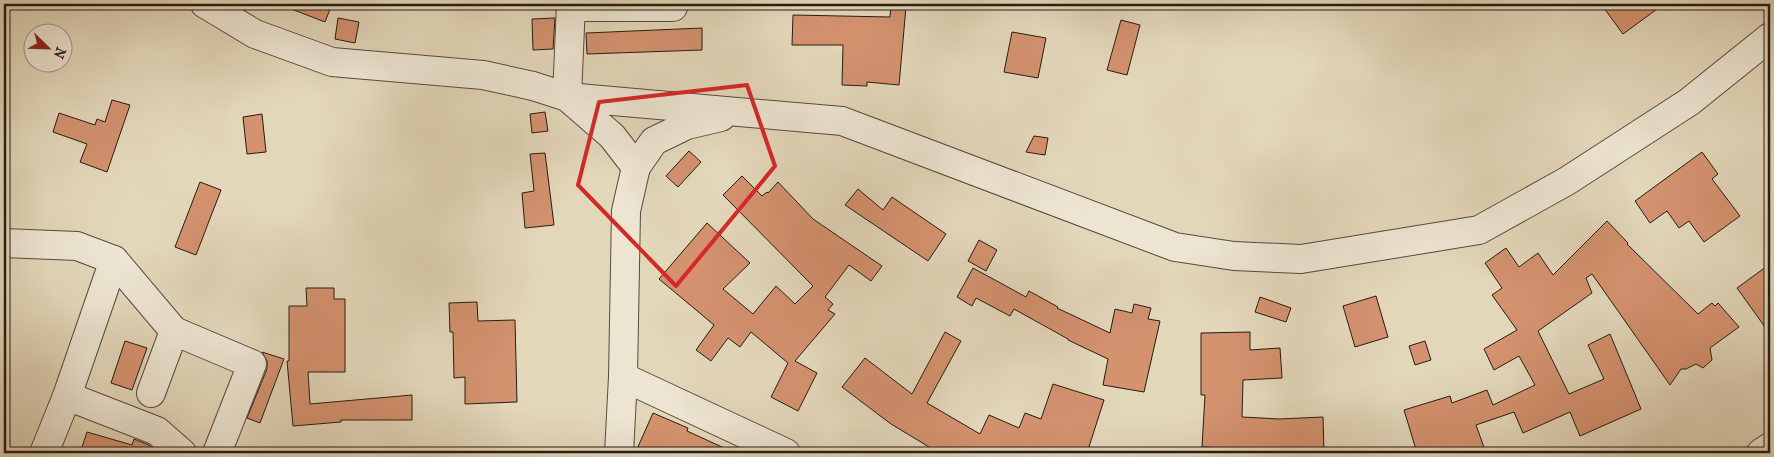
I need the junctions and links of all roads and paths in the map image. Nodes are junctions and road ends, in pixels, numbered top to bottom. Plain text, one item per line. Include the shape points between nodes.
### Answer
1 (205, 4) edge
2 (571, 5) edge
3 (673, 7) dead end
4 (1770, 37) edge
5 (567, 96) junction
6 (747, 112) junction
7 (636, 168) junction
8 (4, 243) edge
9 (114, 260) junction
10 (174, 331) junction
11 (623, 378) junction
12 (151, 393) dead end
13 (67, 396) junction
14 (1770, 447) edge
15 (44, 453) edge
16 (182, 453) edge
17 (217, 453) edge
18 (619, 453) edge
19 (786, 453) edge
20 (1761, 453) edge

1 - 5 street via 255,34 332,62 483,75
2 - 3 street
2 - 5 street
4 - 6 street via 1689,102 1567,181 1479,230 1300,259 1234,256 1175,247 842,121
5 - 6 street
5 - 7 street via 612,136
6 - 7 street via 687,125 654,141
7 - 11 street via 626,211
8 - 9 street via 77,246
9 - 10 street
9 - 13 street
10 - 12 street
10 - 17 street via 252,364
11 - 18 street
11 - 19 street
13 - 15 street
13 - 16 street via 157,431
14 - 20 street

